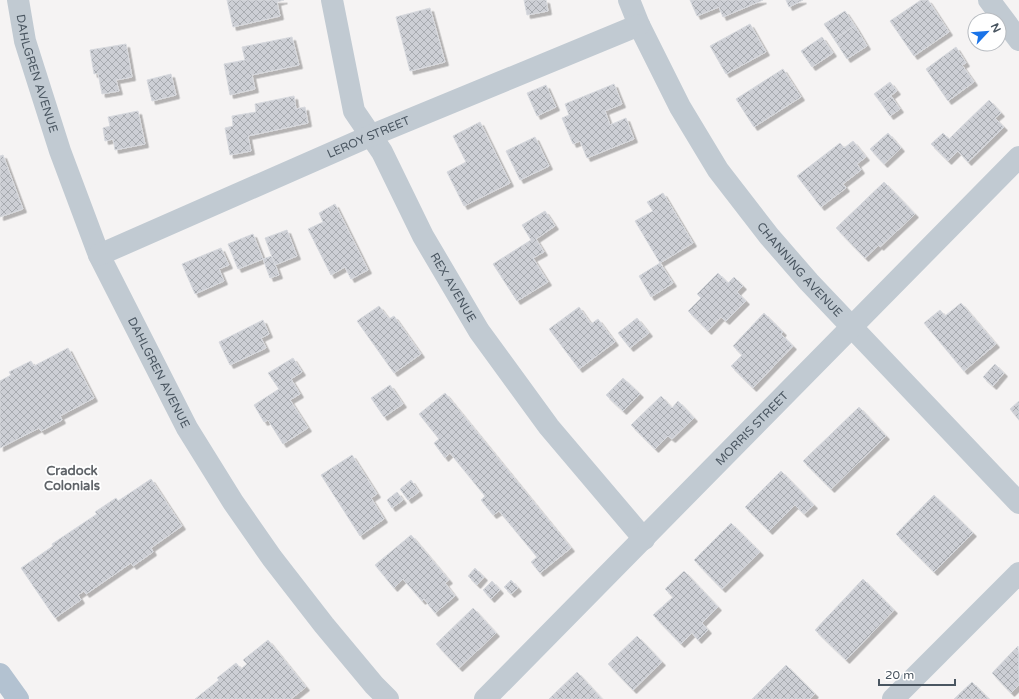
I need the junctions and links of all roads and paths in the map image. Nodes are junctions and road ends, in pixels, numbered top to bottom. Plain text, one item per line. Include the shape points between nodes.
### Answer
1 (18, 0) edge
2 (332, 0) edge
3 (629, 0) edge
4 (989, 0) edge
5 (639, 25) junction
6 (1019, 40) edge
7 (370, 136) junction
8 (1019, 157) edge
9 (99, 255) junction
10 (852, 326) junction
11 (1019, 503) edge
12 (644, 539) junction
13 (1019, 573) edge
14 (0, 674) edge
15 (18, 699) edge
16 (388, 699) edge
17 (484, 699) edge
18 (894, 699) edge

1 - 9 street, DAHLGREN AVENUE via 25,41 60,151
2 - 7 street, REX AVENUE via 354,111
3 - 5 street, CHANNING AVENUE
4 - 6 street
5 - 7 street, LEROY STREET
5 - 10 street, CHANNING AVENUE via 680,107 718,170 769,236
7 - 9 street, LEROY STREET
7 - 12 street, REX AVENUE via 382,152 423,236 479,331 549,427
8 - 10 street, MORRIS STREET
9 - 16 street, DAHLGREN AVENUE via 187,428 233,502 324,625
10 - 11 street, CHANNING AVENUE
10 - 12 street, MORRIS STREET
12 - 17 street, MORRIS STREET
13 - 18 street
14 - 15 main road

